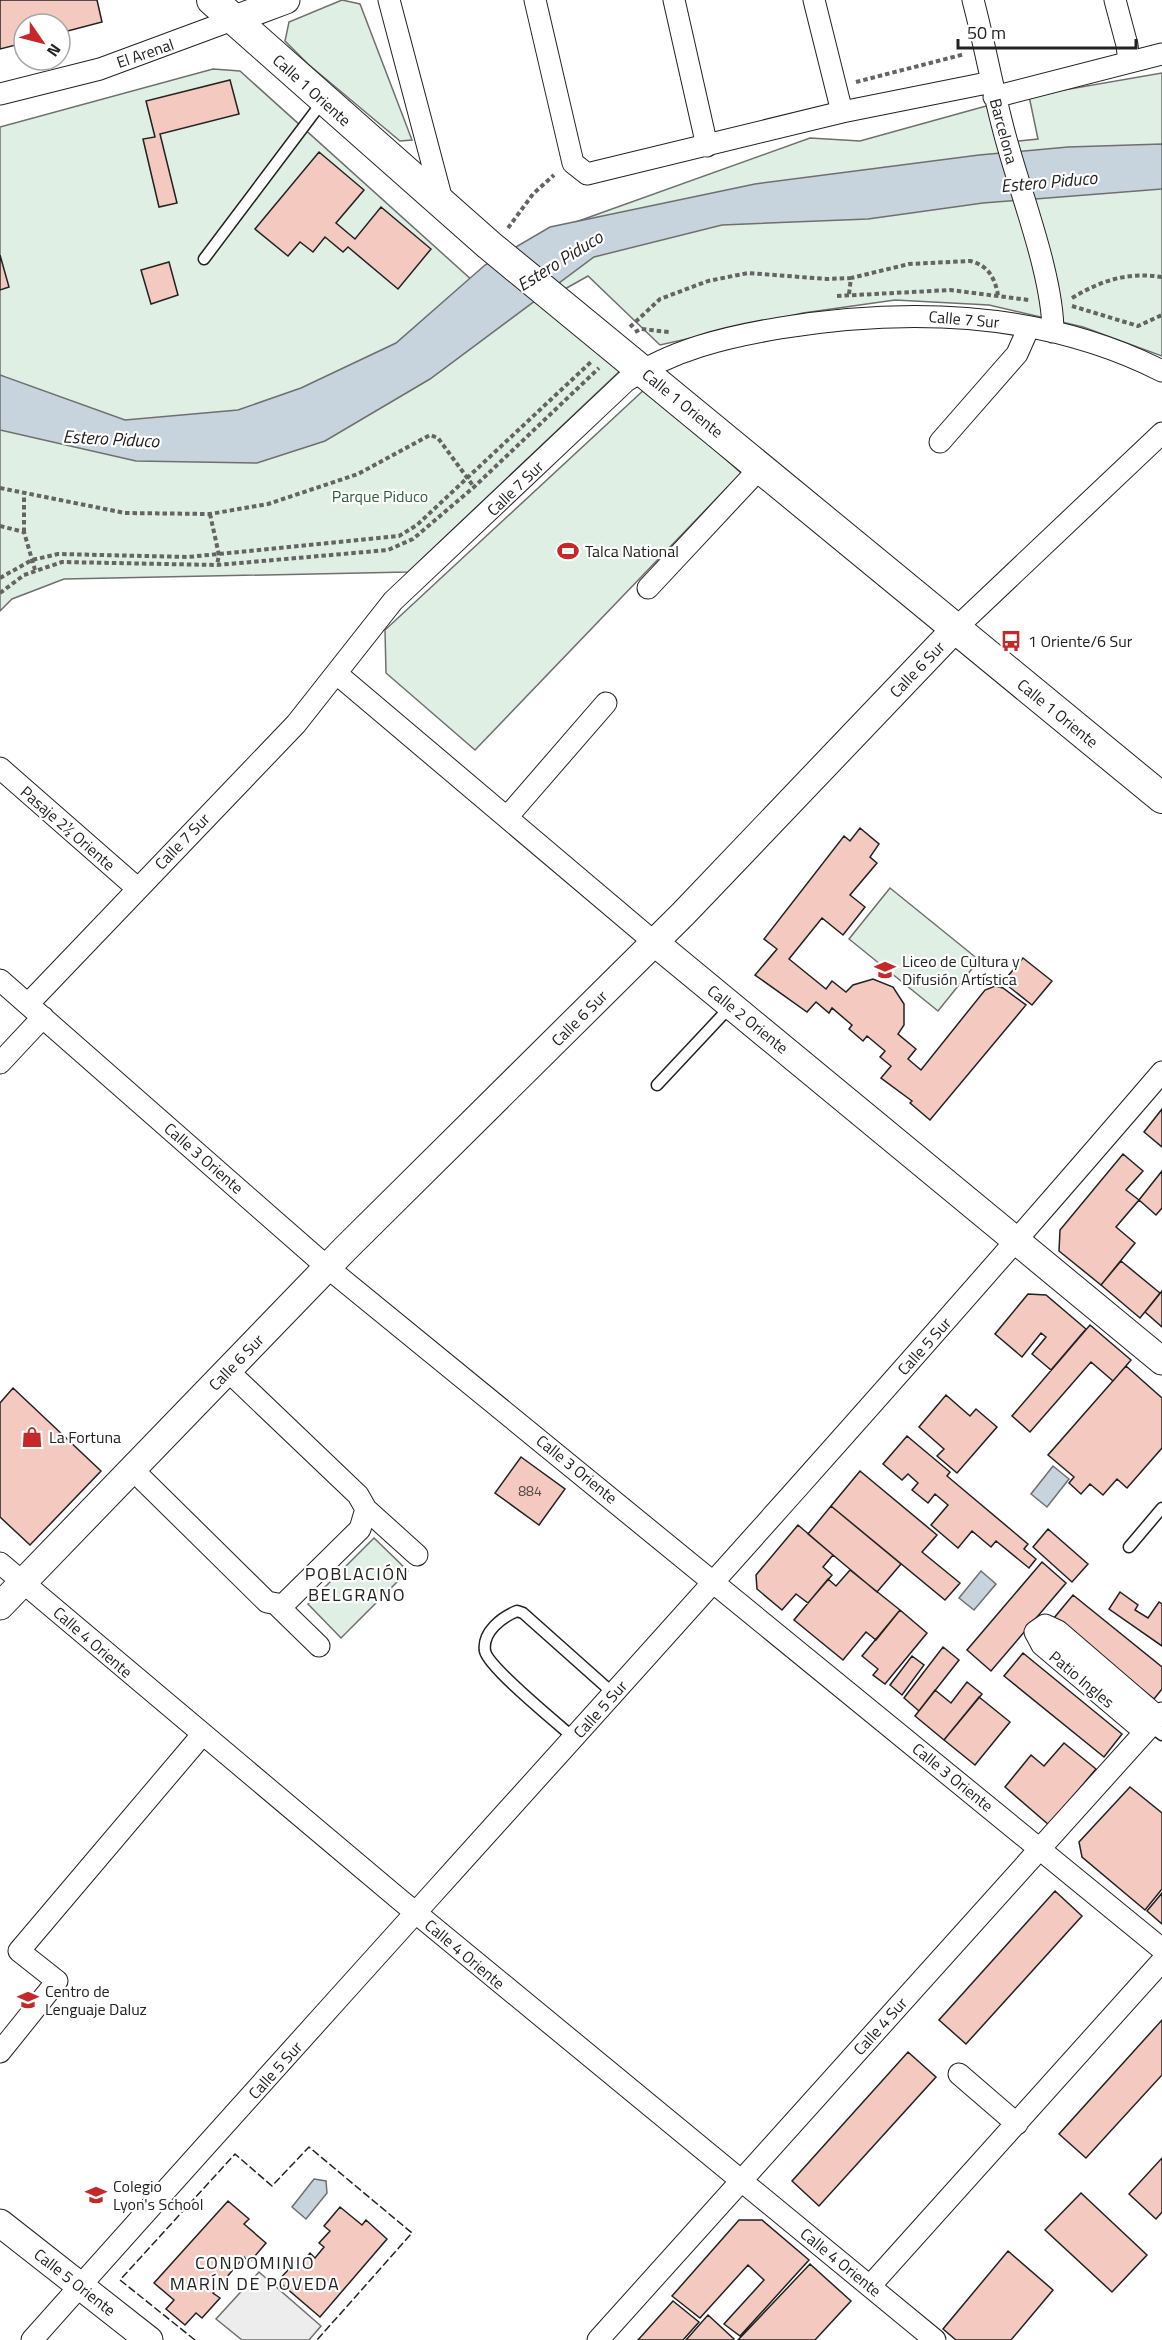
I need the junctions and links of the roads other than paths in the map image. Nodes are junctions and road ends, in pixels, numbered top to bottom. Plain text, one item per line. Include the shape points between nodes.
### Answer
1 (212, 0) edge
2 (286, 0) edge
3 (389, 0) edge
4 (535, 0) edge
5 (674, 0) edge
6 (814, 0) edge
7 (973, 0) edge
8 (1114, 0) edge
9 (235, 19) junction
10 (1162, 54) edge
11 (1129, 62) junction
12 (0, 94) edge
13 (995, 99) junction
14 (323, 101) junction
15 (842, 112) junction
16 (707, 146) junction
17 (444, 207) junction
18 (204, 259) dead end
19 (1029, 327) junction
20 (1053, 332) junction
21 (642, 370) junction
22 (1162, 371) edge
23 (1162, 433) edge
24 (940, 442) dead end
25 (761, 466) junction
26 (648, 588) dead end
27 (955, 629) junction
28 (337, 674) junction
29 (606, 703) dead end
30 (0, 768) edge
31 (1162, 798) edge
32 (508, 816) junction
33 (137, 888) junction
34 (654, 942) junction
35 (0, 980) edge
36 (732, 1006) junction
37 (35, 1010) junction
38 (0, 1063) edge
39 (1162, 1072) edge
40 (657, 1085) dead end
41 (1018, 1240) junction
42 (327, 1267) junction
43 (1162, 1360) edge
44 (227, 1370) junction
45 (132, 1469) junction
46 (1162, 1508) edge
47 (366, 1509) junction
48 (1129, 1546) dead end
49 (417, 1555) dead end
50 (0, 1563) edge
51 (714, 1581) junction
52 (23, 1582) junction
53 (0, 1606) edge
54 (278, 1606) junction
55 (319, 1646) dead end
56 (614, 1694) junction
57 (1155, 1725) edge
58 (202, 1735) junction
59 (574, 1737) junction
60 (1040, 1848) junction
61 (417, 1914) junction
62 (1162, 1949) edge
63 (1162, 1961) edge
64 (0, 2052) edge
65 (959, 2074) dead end
66 (1017, 2124) junction
67 (741, 2181) junction
68 (0, 2223) edge
69 (80, 2286) junction
70 (870, 2286) junction
71 (32, 2340) edge
72 (149, 2340) edge
73 (598, 2340) edge
74 (935, 2340) edge

1 - 9 main road, Calle 1 Oriente
2 - 9 street, El Arenal
3 - 17 street
4 - 16 street via 573,163 579,170 587,174
5 - 16 street
6 - 15 street
7 - 13 street, Barcelona
8 - 11 street
9 - 12 street, El Arenal via 100,69
9 - 14 main road, Calle 1 Oriente
10 - 11 street
11 - 13 street
13 - 15 street
13 - 20 street, Barcelona via 1046,279
14 - 17 main road, Calle 1 Oriente
14 - 18 lane
15 - 16 street
17 - 21 main road, Calle 1 Oriente via 498,238 568,308 623,339
19 - 20 street, Calle 7 Sur
19 - 21 street, Calle 7 Sur via 968,317 903,315 810,323 734,336
19 - 24 street via 1017,354
20 - 22 street, Calle 7 Sur via 1135,358
21 - 25 main road, Calle 1 Oriente
21 - 28 street, Calle 7 Sur via 393,601
23 - 27 street, Calle 6 Sur
25 - 26 street
25 - 27 main road, Calle 1 Oriente
27 - 31 main road, Calle 1 Oriente
27 - 34 street, Calle 6 Sur
28 - 32 street, Calle 2 Oriente
28 - 33 street, Calle 7 Sur via 296,724
29 - 32 street
30 - 33 street, Pasaje 2½ Oriente
32 - 34 street, Calle 2 Oriente
33 - 37 street, Calle 7 Sur
34 - 36 street, Calle 2 Oriente
34 - 42 street, Calle 6 Sur
35 - 37 street, Calle 3 Oriente
36 - 40 lane
36 - 41 street, Calle 2 Oriente
37 - 38 street, Calle 7 Sur
37 - 42 street, Calle 3 Oriente
39 - 41 street, Calle 5 Sur
41 - 43 street, Calle 2 Oriente
41 - 51 street, Calle 5 Sur
42 - 44 street, Calle 6 Sur
42 - 51 street, Calle 3 Oriente
44 - 45 street, Calle 6 Sur
44 - 47 street via 358,1495
45 - 52 street, Calle 6 Sur
45 - 54 street via 267,1602
46 - 48 lane
47 - 49 street
47 - 54 street via 360,1529
50 - 52 street, Calle 4 Oriente
51 - 56 street, Calle 5 Sur
51 - 60 street, Calle 3 Oriente
52 - 53 street, Calle 6 Sur
52 - 58 street, Calle 4 Oriente
54 - 55 street
56 - 59 street, Calle 5 Sur
56 - 59 lane via 523,1613 505,1616 488,1634 485,1641 490,1661
57 - 57 street, Patio Ingles via 1058,1631 1045,1625 1035,1632 1042,1645
57 - 60 street, Calle 4 Sur
58 - 61 street, Calle 4 Oriente
58 - 64 street via 19,1950 57,1982
59 - 61 street, Calle 5 Sur
60 - 62 street, Calle 3 Oriente
60 - 67 street, Calle 4 Sur
61 - 67 street, Calle 4 Oriente
61 - 69 street, Calle 5 Sur
63 - 66 street
65 - 66 street
66 - 70 street
67 - 70 street, Calle 4 Oriente
67 - 73 street, Calle 4 Sur
68 - 69 street, Calle 5 Oriente
69 - 71 street, Calle 5 Sur
69 - 72 street, Calle 5 Oriente
70 - 74 street, Calle 4 Oriente

